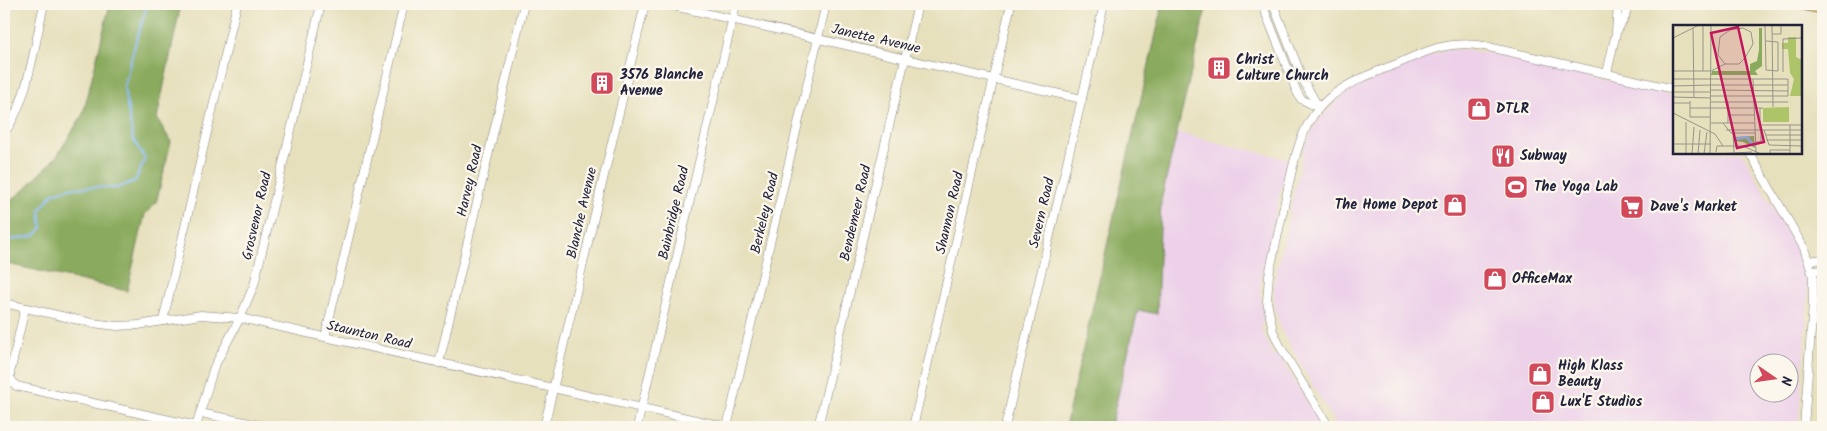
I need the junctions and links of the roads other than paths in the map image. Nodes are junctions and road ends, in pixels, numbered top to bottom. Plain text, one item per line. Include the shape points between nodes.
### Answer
1 (44, 4) edge
2 (237, 4) edge
3 (321, 4) edge
4 (404, 4) edge
5 (524, 4) edge
6 (644, 4) edge
7 (665, 4) edge
8 (736, 4) edge
9 (826, 4) edge
10 (918, 4) edge
11 (1011, 4) edge
12 (1104, 4) edge
13 (1262, 4) edge
14 (1273, 4) edge
15 (1618, 4) edge
16 (1628, 4) edge
17 (1800, 4) edge
18 (1823, 9) edge
19 (732, 19) junction
20 (1616, 33) junction
21 (818, 38) junction
22 (905, 58) junction
23 (1606, 73) junction
24 (994, 78) junction
25 (1673, 88) edge
26 (1082, 99) junction
27 (1319, 108) junction
28 (4, 133) edge
29 (1750, 154) edge
30 (1823, 260) edge
31 (1809, 261) junction
32 (1823, 270) edge
33 (1812, 271) junction
34 (4, 304) edge
35 (25, 308) junction
36 (240, 318) junction
37 (163, 321) junction
38 (325, 338) junction
39 (439, 363) junction
40 (553, 389) junction
41 (642, 408) junction
42 (200, 413) junction
43 (197, 427) edge
44 (270, 427) edge
45 (544, 427) edge
46 (638, 427) edge
47 (727, 427) edge
48 (818, 427) edge
49 (913, 427) edge
50 (1005, 427) edge
51 (1329, 427) edge
52 (1804, 427) edge

1 - 28 street via 22,99
2 - 37 street
3 - 36 street, Grosvenor Road via 254,285
4 - 38 street
5 - 39 street, Harvey Road
6 - 40 street, Blanche Avenue
7 - 19 street, Janette Avenue
8 - 19 street, Bainbridge Road
9 - 21 street, Berkeley Road
10 - 22 street, Bendemeer Road
11 - 24 street, Shannon Road
12 - 26 street, Severn Road
13 - 27 street via 1297,92 1301,99
14 - 27 street via 1303,80
15 - 20 street
16 - 20 street
17 - 18 main road
19 - 21 street, Janette Avenue
19 - 41 street, Bainbridge Road
20 - 23 street
21 - 22 street, Janette Avenue
21 - 47 street, Berkeley Road
22 - 24 street, Janette Avenue
22 - 48 street, Bendemeer Road
23 - 25 street
23 - 27 street via 1475,44 1450,44 1355,81 1336,92
24 - 26 street, Janette Avenue
24 - 49 street, Shannon Road
26 - 50 street, Severn Road
27 - 51 street via 1304,131 1297,151 1269,276 1268,301 1273,332
29 - 31 street
30 - 31 street
31 - 33 street
32 - 33 street
33 - 52 street via 1813,303
34 - 35 street, Staunton Road
35 - 37 street, Staunton Road via 117,326
35 - 43 street via 10,373 16,386
36 - 37 street, Staunton Road via 201,315
36 - 38 street, Staunton Road
36 - 42 street, Grosvenor Road via 214,367
38 - 39 street, Staunton Road
39 - 40 street, Staunton Road
40 - 41 street, Staunton Road
40 - 45 street, Blanche Avenue
41 - 46 street, Bainbridge Road
41 - 47 street, Staunton Road
42 - 43 street, Grosvenor Road
42 - 44 street

